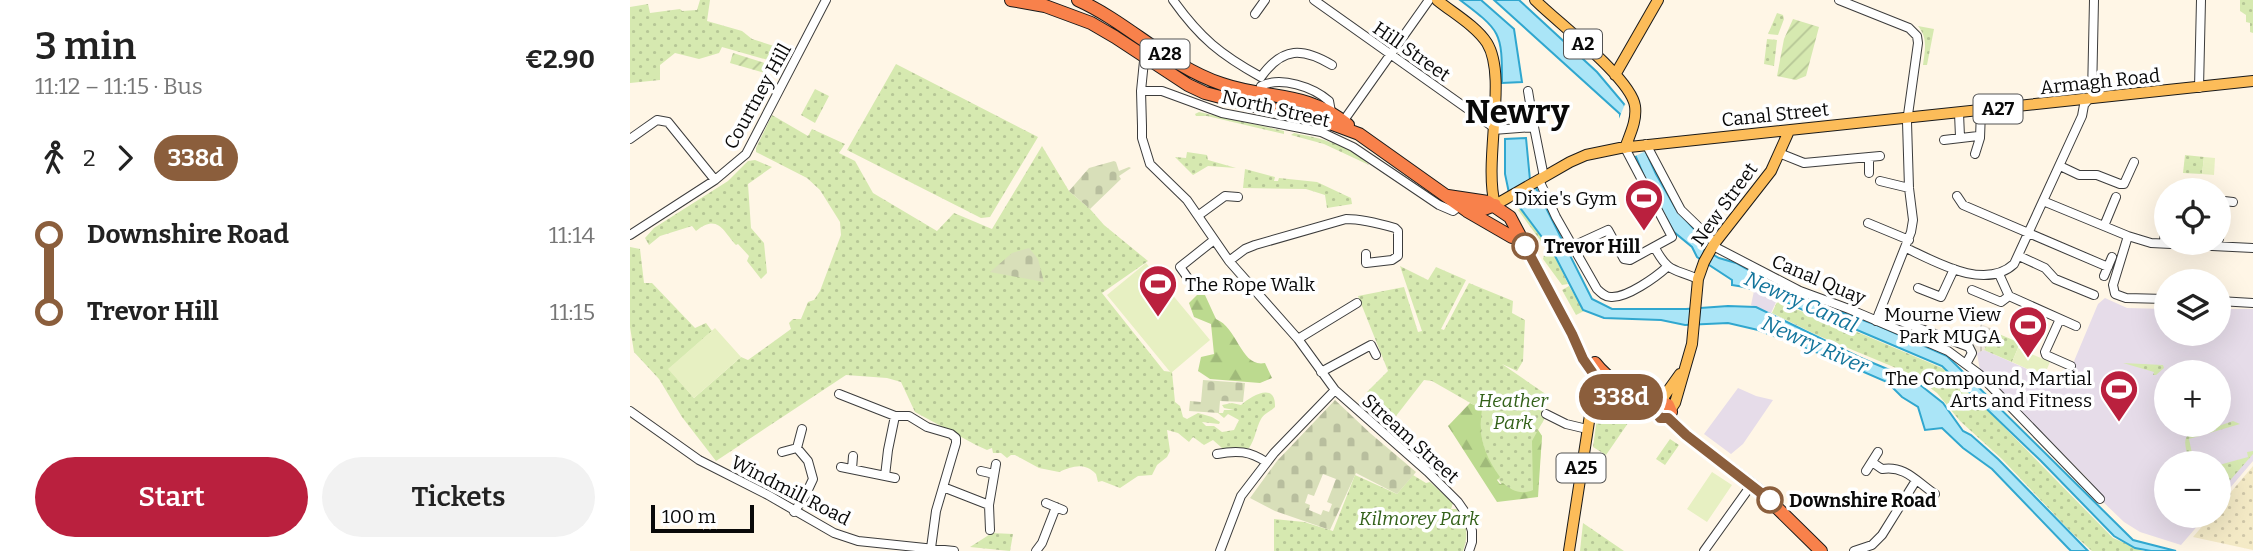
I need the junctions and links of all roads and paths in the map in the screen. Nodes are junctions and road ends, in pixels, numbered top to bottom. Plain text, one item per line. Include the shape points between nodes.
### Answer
1 (826, 0) edge
2 (1011, 0) edge
3 (1078, 0) edge
4 (1173, 0) edge
5 (1265, 0) edge
6 (1314, 0) edge
7 (1429, 0) edge
8 (1437, 0) edge
9 (1535, 0) edge
10 (1658, 0) edge
11 (1839, 0) edge
12 (2094, 0) edge
13 (2201, 0) edge
14 (1255, 14) dead end
15 (1149, 52) junction
16 (1389, 54) junction
17 (1332, 65) dead end
18 (1615, 75) junction
19 (2253, 81) edge
20 (1260, 85) junction
21 (2199, 88) junction
22 (1141, 91) junction
23 (1528, 91) dead end
24 (2088, 100) junction
25 (1255, 106) junction
26 (1981, 111) junction
27 (1959, 113) junction
28 (1908, 118) junction
29 (1635, 119) junction
30 (1342, 124) junction
31 (1530, 127) junction
32 (1495, 129) junction
33 (1789, 131) junction
34 (1978, 136) dead end
35 (1960, 137) junction
36 (630, 139) edge
37 (1944, 140) dead end
38 (1644, 143) junction
39 (1628, 146) junction
40 (1779, 153) junction
41 (1975, 154) dead end
42 (1880, 156) dead end
43 (1869, 157) junction
44 (2134, 162) dead end
45 (2060, 166) junction
46 (1869, 173) dead end
47 (715, 180) junction
48 (1539, 180) junction
49 (1880, 181) dead end
50 (1909, 188) junction
51 (1957, 196) dead end
52 (1238, 197) dead end
53 (2116, 197) dead end
54 (2043, 201) junction
55 (1463, 205) junction
56 (1496, 206) junction
57 (1199, 215) junction
58 (1868, 223) dead end
59 (2104, 226) junction
60 (2029, 234) junction
61 (630, 235) edge
62 (2128, 236) junction
63 (1512, 237) junction
64 (1214, 240) junction
65 (2154, 243) edge
66 (1908, 244) junction
67 (2231, 244) edge
68 (1573, 246) junction
69 (1655, 248) junction
70 (2253, 248) edge
71 (1525, 250) junction
72 (1709, 253) junction
73 (1366, 254) dead end
74 (2019, 256) junction
75 (2112, 257) dead end
76 (1229, 261) junction
77 (1667, 267) junction
78 (2108, 267) junction
79 (1954, 269) junction
80 (1999, 274) junction
81 (2104, 276) dead end
82 (1698, 278) junction
83 (1190, 281) dead end
84 (1918, 288) dead end
85 (1972, 290) dead end
86 (2094, 295) dead end
87 (2009, 296) junction
88 (2154, 299) edge
89 (2231, 302) edge
90 (1357, 303) dead end
91 (2253, 303) edge
92 (1877, 317) junction
93 (2060, 319) junction
94 (2076, 327) dead end
95 (1298, 339) junction
96 (1376, 355) dead end
97 (1966, 364) junction
98 (2071, 366) dead end
99 (1321, 372) junction
100 (1603, 381) junction
101 (1335, 390) junction
102 (839, 394) dead end
103 (1663, 410) junction
104 (630, 411) edge
105 (1546, 414) dead end
106 (895, 416) junction
107 (802, 429) dead end
108 (1587, 429) junction
109 (797, 448) junction
110 (782, 452) dead end
111 (1878, 452) dead end
112 (1217, 454) dead end
113 (853, 456) dead end
114 (1872, 462) junction
115 (1266, 463) junction
116 (996, 464) dead end
117 (841, 467) dead end
118 (852, 469) junction
119 (981, 471) dead end
120 (1866, 471) dead end
121 (994, 474) junction
122 (885, 476) junction
123 (895, 478) dead end
124 (1915, 482) junction
125 (1752, 484) junction
126 (943, 487) junction
127 (1935, 494) dead end
128 (2100, 499) dead end
129 (1046, 503) dead end
130 (989, 505) junction
131 (794, 512) junction
132 (990, 530) dead end
133 (931, 548) junction
134 (954, 551) edge
135 (1036, 551) edge
136 (1220, 551) edge
137 (1469, 551) edge
138 (1569, 551) edge
139 (1704, 551) edge
140 (1821, 551) edge
141 (1854, 551) edge

1 - 47 street, Courtney Hill via 746,154
2 - 15 highway, A28 via 1076,17
3 - 15 highway, A28 via 1099,10
4 - 20 street via 1192,26
5 - 14 street
6 - 16 street, Hill Street
7 - 16 street
8 - 32 main road via 1480,35 1492,55
9 - 18 main road, A2
10 - 18 main road
11 - 28 street via 1917,36
12 - 24 street via 2092,94
13 - 21 street
15 - 20 highway, A28 via 1220,83
15 - 22 street, Stream Street
15 - 25 highway, A28 via 1188,85
16 - 30 street
16 - 32 street, Hill Street
17 - 20 street via 1296,52 1275,61
18 - 29 main road, A2 via 1632,96
19 - 21 main road, Armagh Road / A27
20 - 25 street
20 - 30 highway, A28 via 1331,112
21 - 24 main road, Armagh Road / A27
22 - 55 street, North Street via 1162,91 1222,113 1321,132 1353,147 1431,200 1453,211
22 - 57 street, Stream Street via 1142,138 1150,164
23 - 31 street
24 - 26 main road, Armagh Road / A27
24 - 45 street
25 - 30 highway, A28
26 - 27 main road, Armagh Road / A27
26 - 41 street
27 - 28 main road, Armagh Road / A27
27 - 35 street
28 - 33 main road, Canal Street / A27
28 - 50 street
29 - 38 main road, A2
29 - 39 main road
30 - 55 highway, A28
31 - 32 street
31 - 48 street
32 - 56 main road via 1490,188
33 - 38 main road, Canal Street / A27
33 - 40 main road, New Street
34 - 35 street
35 - 37 street
36 - 47 street via 657,120 668,122
38 - 39 main road, Canal Street
38 - 72 street, Canal Quay via 1681,210 1710,238
39 - 48 main road, Canal Street via 1586,156
39 - 69 street via 1672,237
40 - 43 street via 1804,163
40 - 72 main road, New Street via 1771,171
42 - 43 street
43 - 46 street
44 - 45 street via 2124,184 2097,175 2079,175
45 - 54 street
47 - 61 street, Courtney Hill
48 - 56 main road, Canal Street
48 - 68 street
49 - 50 street
50 - 66 street via 1913,220
51 - 60 street via 1964,205
52 - 57 street via 1225,196
53 - 59 street
54 - 59 street
54 - 60 street
55 - 56 highway, A28 via 1488,202
55 - 63 highway, A28
56 - 63 highway, A28
56 - 71 highway, A28 via 1510,217
57 - 64 street, Stream Street
58 - 66 street
59 - 62 street
60 - 74 street
60 - 78 street
62 - 65 street
62 - 88 street via 2113,285 2115,294
63 - 71 highway, A28
64 - 76 street, Stream Street
64 - 83 street via 1180,267
66 - 79 street
66 - 92 street
67 - 70 street
68 - 69 street via 1608,230 1624,259
68 - 77 street via 1597,289 1609,298 1653,279
69 - 77 street
71 - 100 highway, A28 via 1583,359
72 - 82 main road, New Street
72 - 92 street, Canal Quay via 1721,250 1800,291
73 - 76 street via 1366,263 1398,256 1398,231 1346,219 1255,245
74 - 80 street
74 - 86 street via 2045,268 2055,279
75 - 78 street
76 - 95 street, Stream Street
77 - 82 street
78 - 81 street
79 - 80 street via 1985,276
79 - 84 street via 1941,297
80 - 87 street
82 - 103 main road, New Street via 1692,344 1686,366 1665,395
85 - 87 street via 2001,302
87 - 93 street
89 - 91 street
90 - 95 street
92 - 97 street, Canal Quay
92 - 97 street via 1969,348 1972,353
93 - 94 street
93 - 98 street via 2045,352
95 - 99 street, Stream Street
96 - 99 street via 1371,345
97 - 128 street, Canal Quay
99 - 101 street, Stream Street
100 - 103 highway, A28
100 - 108 main road, A25 via 1592,402
101 - 115 street
101 - 137 street, Stream Street via 1458,502 1472,531
102 - 106 street
103 - 125 highway, A28 via 1686,435
104 - 131 street, Windmill Road via 699,460
105 - 108 street
106 - 122 street
106 - 126 street via 909,416 956,438
107 - 109 street
108 - 138 main road, A25
109 - 110 street
109 - 131 street via 808,461 813,479
111 - 114 street
112 - 115 street via 1247,452
113 - 118 street
114 - 120 street
114 - 124 street via 1882,469 1907,472
115 - 136 street via 1241,496
116 - 121 street
117 - 118 street
118 - 122 street
119 - 121 street
121 - 130 street
122 - 123 street
124 - 127 street
124 - 141 street via 1882,536
125 - 139 street
125 - 140 highway, A28
126 - 130 street
126 - 133 street
129 - 135 street via 1060,508
130 - 132 street
131 - 133 street, Windmill Road via 858,541
133 - 134 street, Windmill Road

